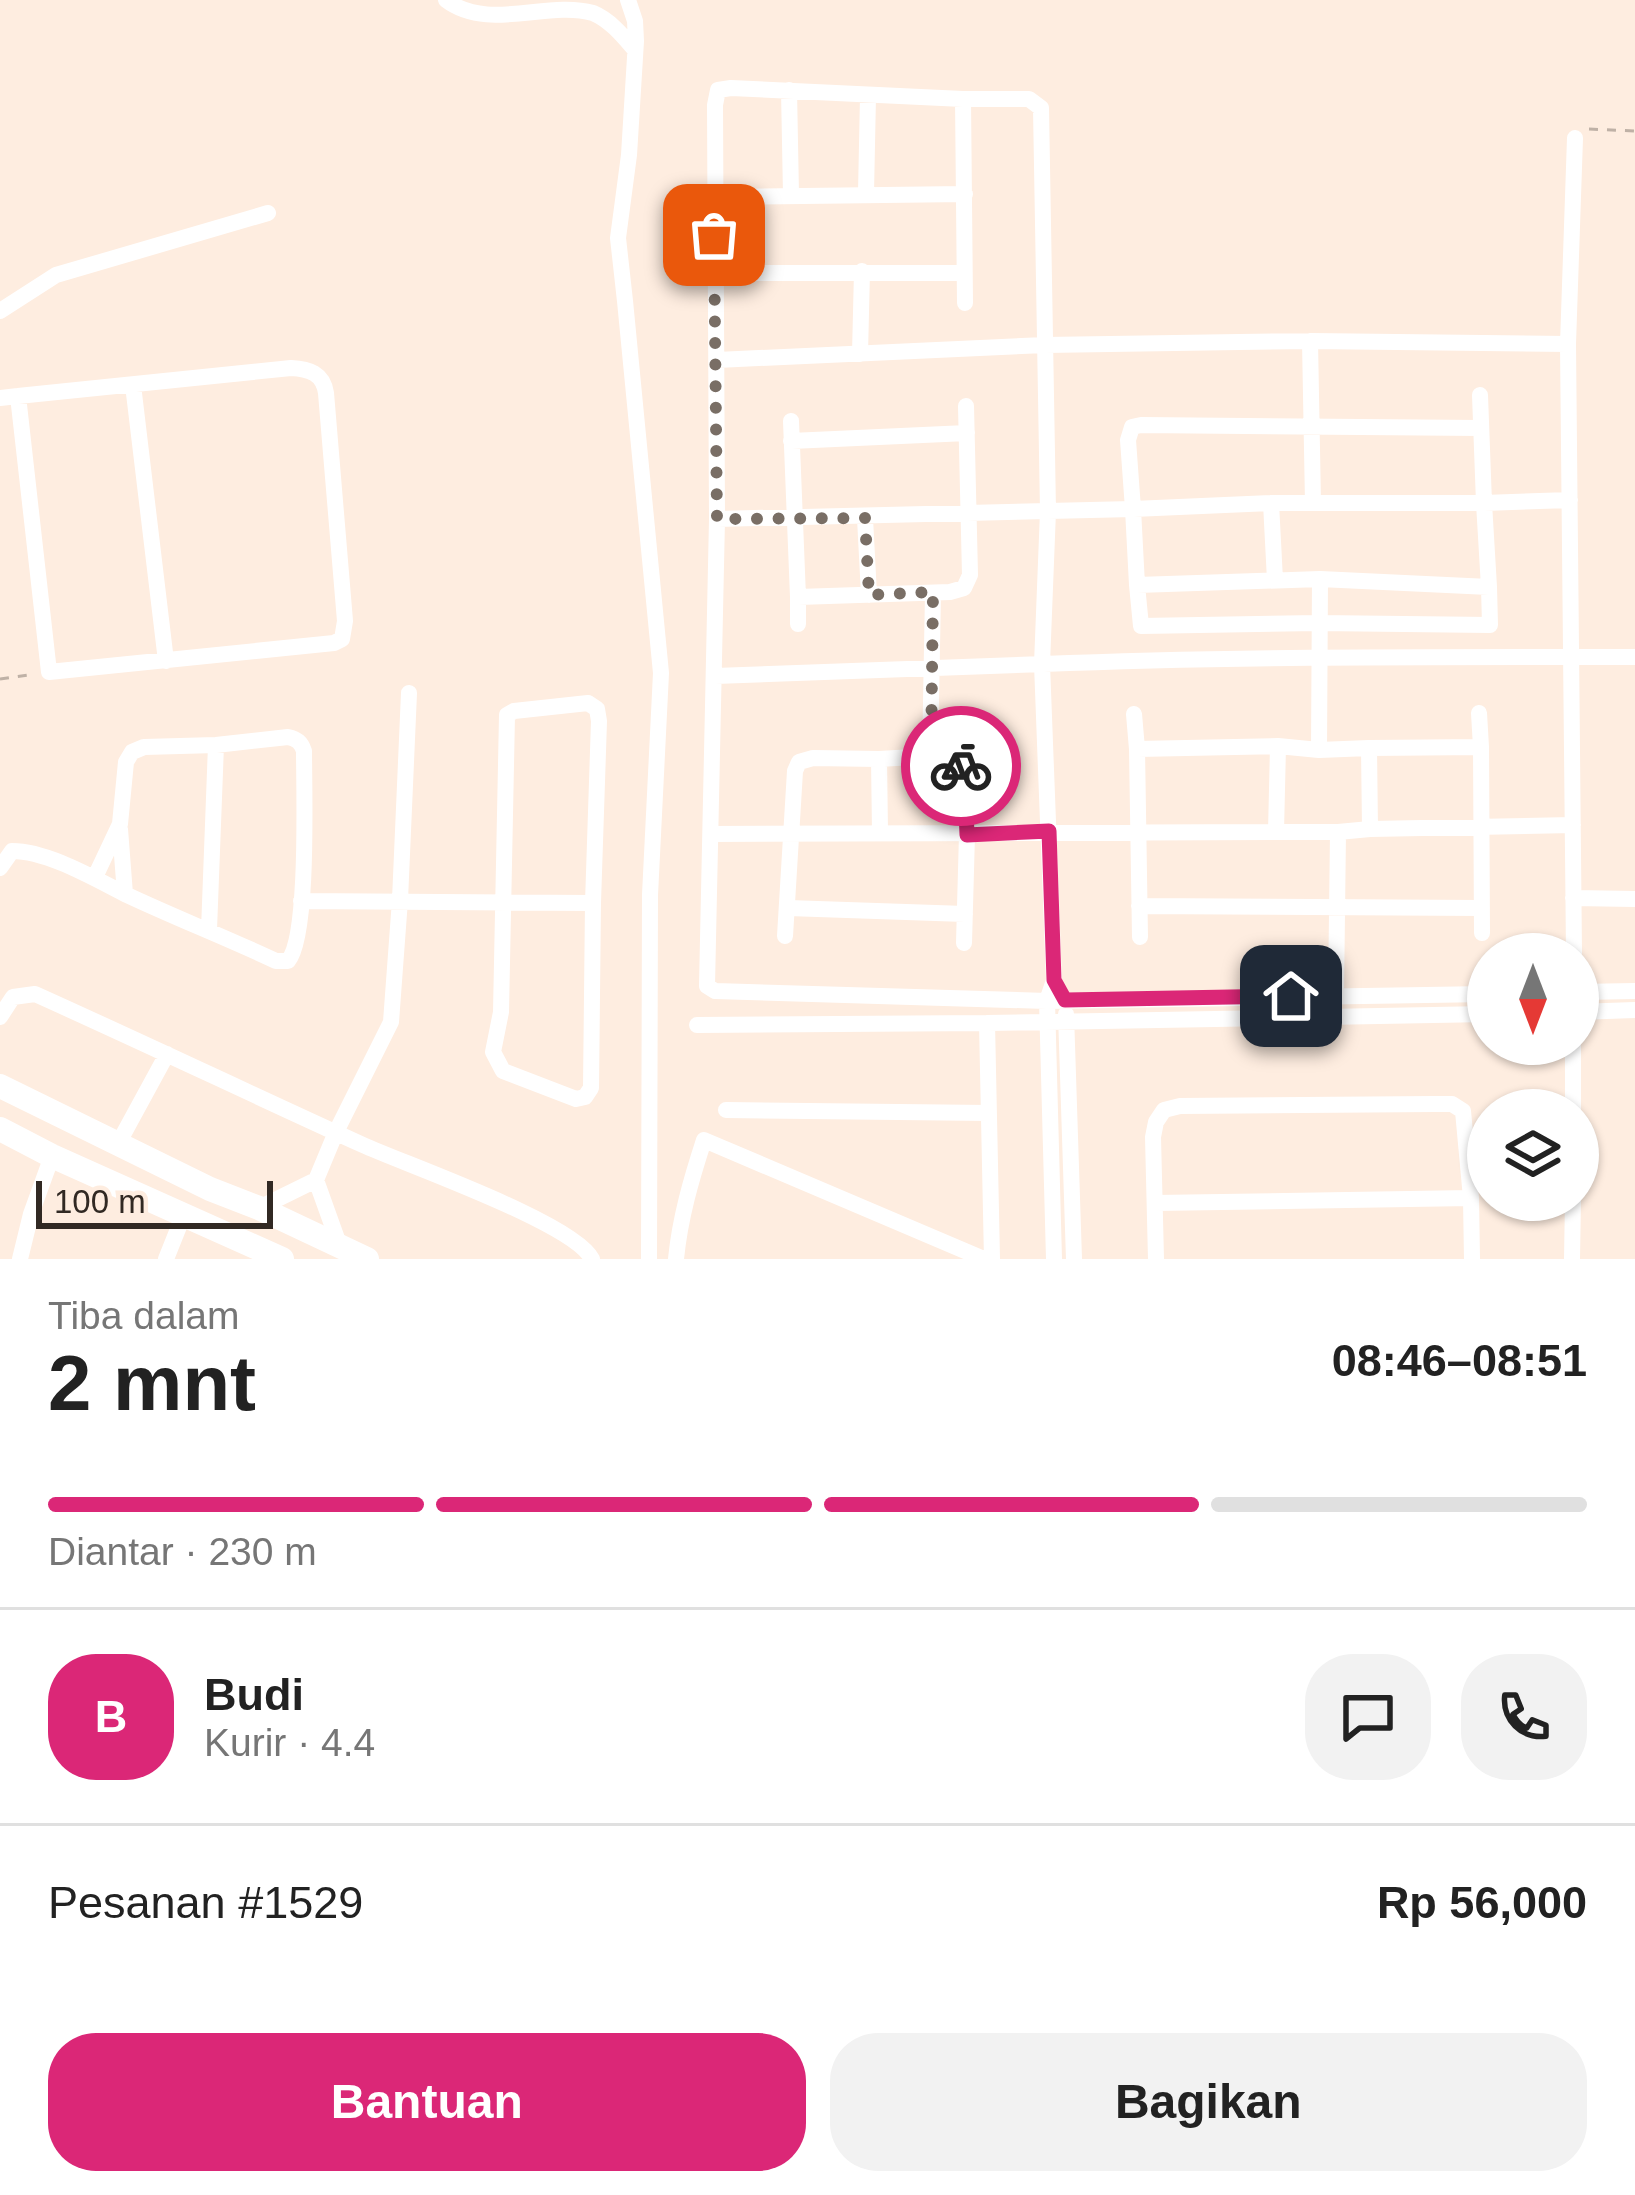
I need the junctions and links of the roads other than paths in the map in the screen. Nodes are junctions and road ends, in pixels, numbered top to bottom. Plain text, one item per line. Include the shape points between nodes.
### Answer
1 (446, 0) edge
2 (628, 0) edge
3 (635, 50) junction
4 (789, 90) junction
5 (868, 96) junction
6 (963, 99) junction
7 (1575, 138) road end
8 (866, 193) junction
9 (965, 194) junction
10 (791, 195) junction
11 (714, 196) junction
12 (268, 213) dead end
13 (862, 271) junction
14 (714, 273) junction
15 (964, 273) junction
16 (964, 303) dead end
17 (0, 311) edge
18 (1310, 341) junction
19 (1568, 344) junction
20 (1045, 345) junction
21 (860, 354) junction
22 (717, 360) junction
23 (133, 385) junction
24 (1480, 395) dead end
25 (9, 397) edge
26 (966, 406) dead end
27 (791, 421) dead end
28 (1312, 427) junction
29 (1481, 428) junction
30 (968, 433) junction
31 (791, 441) junction
32 (1570, 500) junction
33 (1271, 503) junction
34 (1313, 503) junction
35 (1484, 503) junction
36 (1133, 509) junction
37 (1048, 511) junction
38 (970, 514) junction
39 (793, 518) junction
40 (865, 518) junction
41 (717, 519) junction
42 (1320, 579) junction
43 (1275, 580) junction
44 (1137, 585) junction
45 (1489, 587) junction
46 (933, 592) junction
47 (869, 595) junction
48 (798, 597) junction
49 (1318, 622) junction
50 (798, 624) dead end
51 (1571, 657) junction
52 (1635, 657) edge
53 (1318, 658) junction
54 (166, 661) junction
55 (1042, 664) junction
56 (934, 670) junction
57 (715, 676) junction
58 (409, 694) dead end
59 (1480, 713) dead end
60 (1133, 714) dead end
61 (215, 745) junction
62 (1278, 746) junction
63 (1481, 747) junction
64 (1369, 748) junction
65 (1137, 749) junction
66 (1319, 749) junction
67 (931, 756) junction
68 (879, 759) junction
69 (119, 824) junction
70 (1573, 825) junction
71 (1482, 826) junction
72 (1370, 829) junction
73 (1049, 831) junction
74 (880, 832) junction
75 (1139, 832) junction
76 (1276, 832) junction
77 (1338, 832) junction
78 (711, 834) junction
79 (790, 835) junction
80 (967, 835) junction
81 (0, 868) edge
82 (95, 877) junction
83 (125, 894) junction
84 (1574, 898) junction
85 (1635, 898) edge
86 (400, 900) junction
87 (301, 901) junction
88 (502, 903) junction
89 (593, 903) junction
90 (1139, 906) junction
91 (788, 908) junction
92 (1335, 908) junction
93 (1482, 908) junction
94 (964, 914) junction
95 (209, 930) junction
96 (1482, 933) dead end
97 (1574, 933) edge
98 (785, 936) dead end
99 (1140, 937) dead end
100 (964, 944) dead end
101 (1635, 991) edge
102 (1599, 992) edge
103 (1467, 994) edge
104 (1336, 995) junction
105 (1056, 1001) junction
106 (1635, 1010) edge
107 (1599, 1011) edge
108 (1467, 1013) edge
109 (0, 1017) edge
110 (1047, 1022) junction
111 (1066, 1022) junction
112 (987, 1023) junction
113 (697, 1025) dead end
114 (167, 1054) junction
115 (0, 1086) edge
116 (726, 1110) dead end
117 (989, 1113) junction
118 (0, 1129) edge
119 (336, 1132) junction
120 (118, 1144) junction
121 (1467, 1154) edge
122 (52, 1156) junction
123 (316, 1180) junction
124 (1467, 1198) edge
125 (1155, 1203) junction
126 (259, 1208) junction
127 (184, 1214) junction
128 (1471, 1221) edge
129 (1573, 1221) edge
130 (340, 1247) junction
131 (20, 1259) edge
132 (166, 1259) edge
133 (282, 1259) edge
134 (368, 1259) edge
135 (592, 1259) edge
136 (649, 1259) edge
137 (676, 1259) edge
138 (988, 1259) edge
139 (1054, 1259) edge
140 (1075, 1259) edge
141 (1156, 1259) edge
142 (1472, 1259) edge
143 (1572, 1259) edge

1 - 3 street via 479,13 588,10
2 - 3 street
3 - 136 street via 618,255 661,674 650,896
4 - 5 street
4 - 10 street
4 - 11 street via 718,90
5 - 6 street
5 - 8 street
6 - 9 street
6 - 20 street via 1029,99 1041,108
7 - 19 street
8 - 9 street
8 - 10 street
9 - 15 street
10 - 11 street
11 - 14 street
12 - 17 street via 56,275
13 - 14 street
13 - 15 street
13 - 21 street
14 - 22 street
15 - 16 street
18 - 19 street
18 - 20 street
18 - 28 street
19 - 32 street
20 - 21 street
20 - 37 street
21 - 22 street
22 - 41 street
23 - 25 street
23 - 54 street
23 - 54 street via 291,368 325,384 342,638
24 - 29 street
25 - 54 street via 49,672
26 - 30 street
27 - 31 street
28 - 29 street
28 - 34 street
28 - 36 street via 1132,427
29 - 35 street
30 - 31 street
30 - 38 street
31 - 39 street
32 - 35 street
32 - 51 street
33 - 34 street
33 - 36 street
33 - 43 street
34 - 35 street
35 - 45 street
36 - 37 street
36 - 44 street
37 - 38 street
37 - 55 street
38 - 40 street
38 - 46 street via 969,581
39 - 40 street
39 - 41 street
39 - 48 street
40 - 47 street
41 - 57 street
42 - 43 street
42 - 45 street
42 - 49 street
43 - 44 street
44 - 49 street via 1141,632
45 - 49 street via 1490,626
46 - 47 street
46 - 56 street
47 - 48 street
48 - 50 street
49 - 53 street
51 - 52 street
51 - 53 street
51 - 70 street
53 - 55 street
53 - 66 street
55 - 56 street
55 - 73 street
56 - 57 street
56 - 67 street
57 - 78 street
58 - 86 street
59 - 63 street
60 - 65 street
61 - 69 street via 132,752
61 - 87 street via 288,737 302,745
61 - 95 street
62 - 65 street
62 - 66 street
62 - 76 street
63 - 64 street
63 - 71 street
64 - 66 street
64 - 72 street
65 - 75 street
67 - 68 street
67 - 80 street via 962,767
68 - 74 street
68 - 79 street via 799,762
69 - 82 street
69 - 83 street
70 - 71 street
70 - 84 street
71 - 72 street
71 - 93 street
72 - 77 street
73 - 75 street
73 - 80 street
73 - 105 street
74 - 79 street
74 - 80 street
75 - 76 street
75 - 90 street
76 - 77 street
77 - 92 street
78 - 79 street
78 - 105 street via 711,990
79 - 91 street
80 - 94 street
81 - 82 street via 11,851 23,851
82 - 83 street
83 - 95 street
84 - 85 street
84 - 97 street
86 - 87 street
86 - 88 street
86 - 119 street via 391,1022
87 - 95 street via 288,961
88 - 89 street
88 - 89 street via 494,1058 503,1071 580,1099 591,1088
88 - 89 street via 507,715 588,703 599,722
90 - 92 street
90 - 99 street
91 - 94 street
91 - 98 street
92 - 93 street
92 - 104 street
93 - 96 street
94 - 100 street
101 - 102 street
103 - 104 street
104 - 105 street
105 - 110 street
105 - 111 street
106 - 107 street
108 - 111 street
109 - 114 street via 13,997 35,994
110 - 111 street
110 - 112 street
110 - 139 street
111 - 140 street
112 - 113 street
112 - 117 street
114 - 119 street
114 - 120 street
115 - 120 highway
116 - 117 street
117 - 138 street
118 - 122 highway
119 - 123 street
119 - 135 street via 532,1216 586,1247
120 - 126 highway
121 - 125 street via 1463,1111 1452,1104 1180,1106 1156,1122
122 - 127 highway
122 - 131 street
123 - 126 street
123 - 130 street
124 - 125 street
125 - 141 street
126 - 130 highway
127 - 132 street
127 - 133 highway
128 - 142 street
129 - 143 street
130 - 134 highway
137 - 138 street via 704,1140

